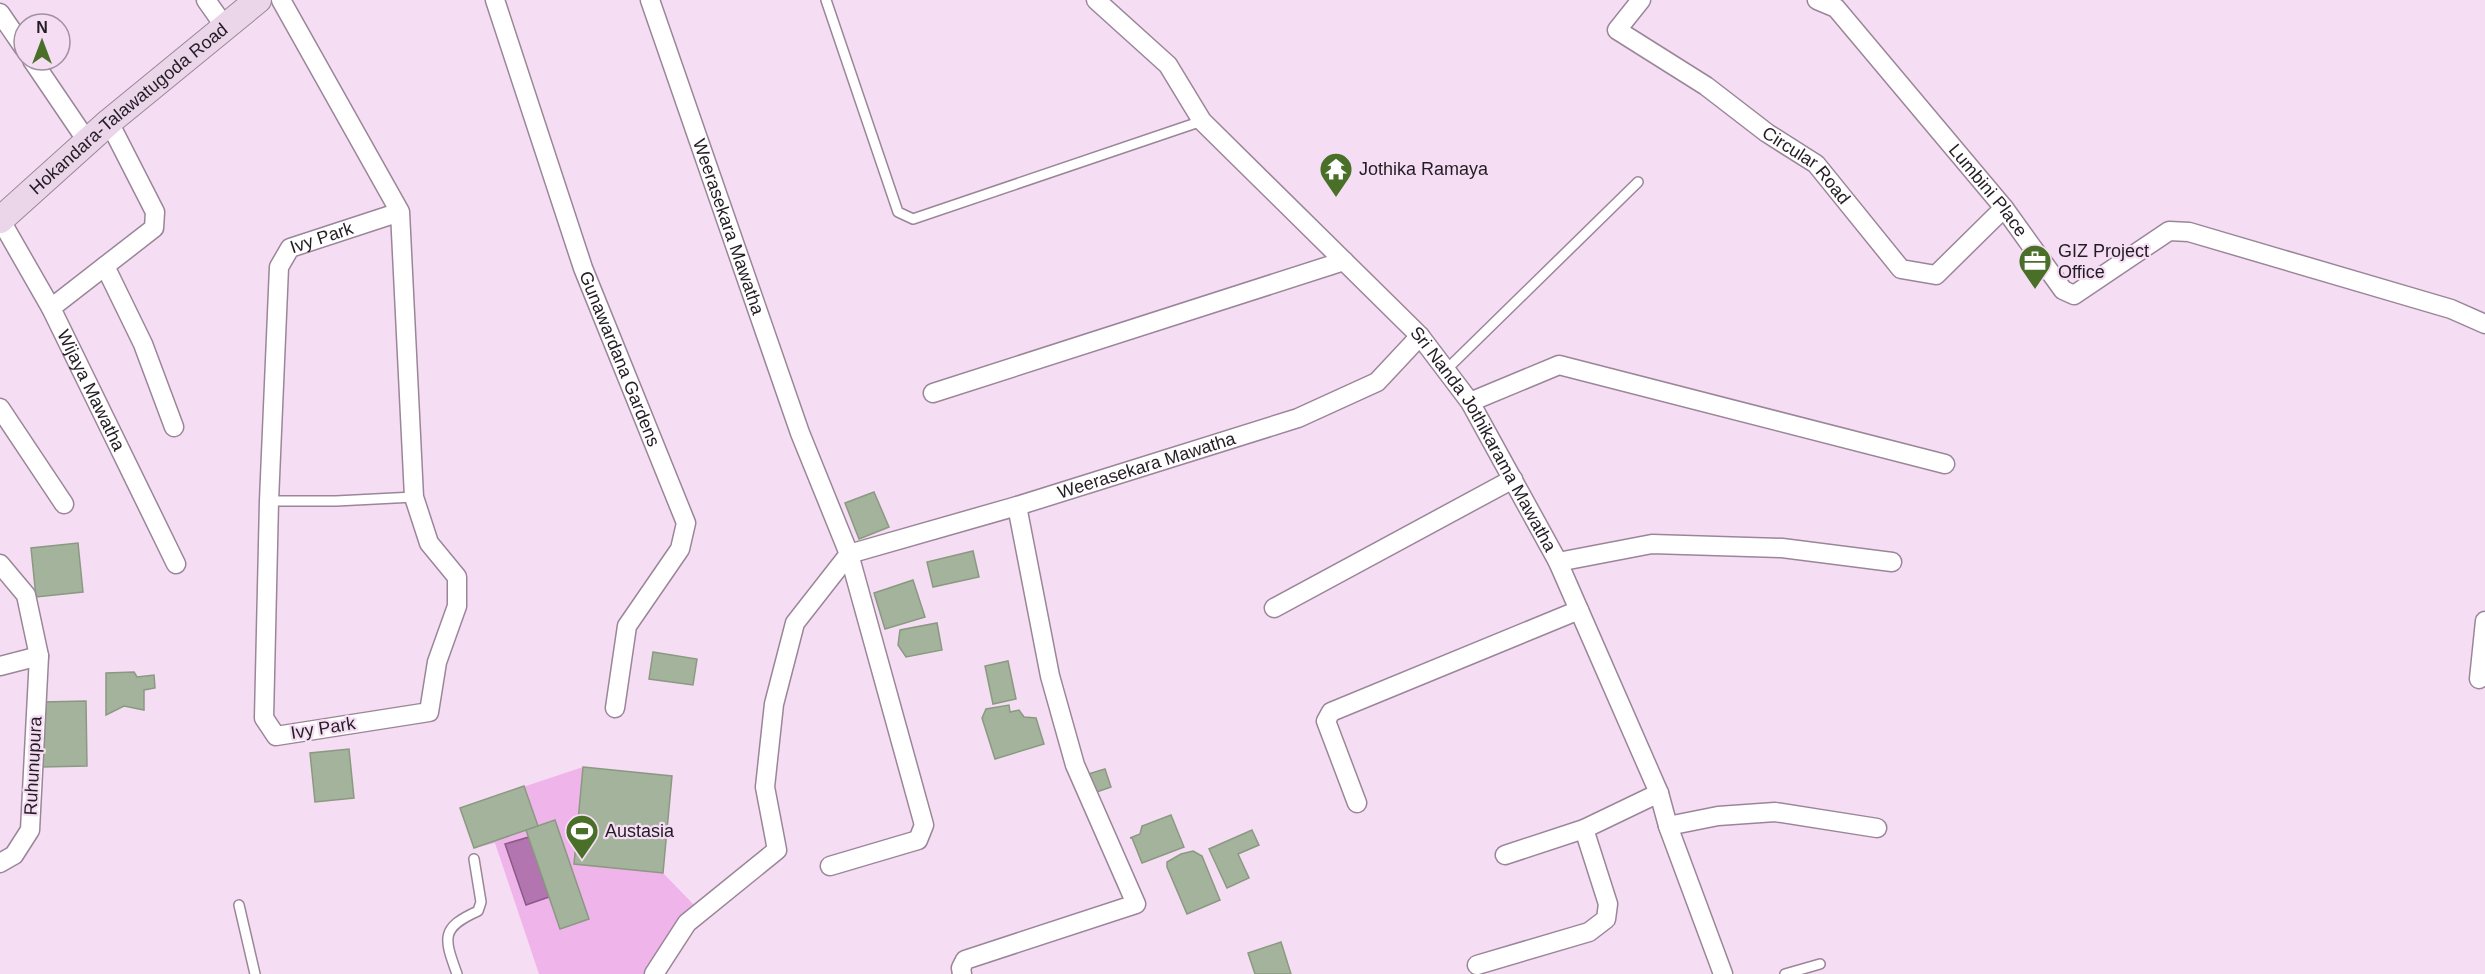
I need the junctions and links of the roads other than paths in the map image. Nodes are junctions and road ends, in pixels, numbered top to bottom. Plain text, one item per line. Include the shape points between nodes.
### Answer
1 (206, 0) edge
2 (258, 0) edge
3 (281, 0) edge
4 (495, 0) edge
5 (650, 0) edge
6 (826, 0) edge
7 (1096, 0) edge
8 (1641, 0) edge
9 (1817, 0) edge
10 (0, 13) edge
11 (225, 27) junction
12 (12, 30) edge
13 (40, 72) edge
14 (1202, 121) junction
15 (109, 122) junction
16 (87, 141) junction
17 (1638, 182) dead end
18 (2004, 208) junction
19 (400, 212) junction
20 (0, 220) edge
21 (1344, 261) junction
22 (105, 266) junction
23 (51, 308) junction
24 (2485, 324) edge
25 (1420, 336) junction
26 (1446, 370) junction
27 (933, 393) dead end
28 (1470, 402) junction
29 (0, 408) edge
30 (174, 427) dead end
31 (1946, 464) dead end
32 (1513, 480) junction
33 (414, 497) junction
34 (269, 501) junction
35 (64, 504) dead end
36 (1017, 506) junction
37 (849, 554) junction
38 (1558, 562) junction
39 (1892, 562) dead end
40 (0, 564) edge
41 (176, 564) dead end
42 (1274, 608) dead end
43 (1579, 610) junction
44 (2485, 621) edge
45 (39, 656) junction
46 (0, 666) edge
47 (2479, 679) dead end
48 (615, 708) dead end
49 (1659, 793) junction
50 (1357, 803) dead end
51 (1668, 826) junction
52 (1877, 828) dead end
53 (1584, 829) junction
54 (1505, 855) dead end
55 (474, 859) dead end
56 (0, 862) edge
57 (830, 866) dead end
58 (239, 905) dead end
59 (1820, 964) dead end
60 (1477, 965) dead end
61 (255, 974) edge
62 (457, 974) edge
63 (654, 974) edge
64 (962, 974) edge
65 (1723, 974) edge
66 (1785, 974) edge

1 - 11 street
2 - 11 main road, Hokandara-Talawatugoda Road
3 - 19 street, Ivy Park
4 - 48 street, Gunawardana Gardens via 583,268 686,523 680,549 627,626
5 - 37 street, Weerasekara Mawatha via 800,433
6 - 14 lane via 898,212 913,219
7 - 14 street, Sri Nanda Jothikarama Mawatha via 1168,65
8 - 18 street, Circular Road via 1617,30 1706,86 1767,133 1816,164 1902,269 1936,275
9 - 18 street, Lumbini Place via 1836,8
10 - 12 street
11 - 15 main road, Hokandara-Talawatugoda Road
13 - 16 street
14 - 21 street, Sri Nanda Jothikarama Mawatha
15 - 16 main road, Hokandara-Talawatugoda Road
15 - 22 street via 155,212 154,228
16 - 20 main road, Hokandara-Talawatugoda Road
17 - 26 lane
18 - 24 street, Lumbini Place via 2063,290 2074,295 2169,231 2189,232 2451,309
19 - 33 street, Ivy Park
19 - 34 street, Ivy Park via 290,248 279,267
20 - 23 street, Wijaya Mawatha
21 - 25 street, Sri Nanda Jothikarama Mawatha
21 - 27 street
22 - 23 street
22 - 30 street via 143,344
23 - 41 street, Wijaya Mawatha
25 - 26 street, Sri Nanda Jothikarama Mawatha
25 - 36 street, Weerasekara Mawatha via 1377,382 1298,418
26 - 28 street, Sri Nanda Jothikarama Mawatha
28 - 31 street via 1559,365
28 - 32 street, Sri Nanda Jothikarama Mawatha
29 - 35 street
32 - 38 street, Sri Nanda Jothikarama Mawatha
32 - 42 street
33 - 34 lane
33 - 34 street, Ivy Park via 429,543 457,577 457,606 437,662 429,712 276,736 264,718
36 - 37 street, Weerasekara Mawatha
36 - 64 street via 1050,676 1075,765 1136,904 965,960
37 - 57 street, Weerasekara Mawatha via 924,825 918,840
37 - 63 street via 795,623 774,704 765,787 777,850 687,923
38 - 39 street via 1652,544 1782,548
38 - 43 street, Sri Nanda Jothikarama Mawatha
40 - 45 street, Ruhunupura via 26,595
43 - 49 street, Sri Nanda Jothikarama Mawatha
43 - 50 street via 1331,712 1326,722
44 - 47 street
45 - 46 street
45 - 56 street, Ruhunupura via 30,830 14,855
49 - 51 street, Sri Nanda Jothikarama Mawatha
49 - 53 street
51 - 52 street via 1718,816 1775,812
51 - 65 street, Sri Nanda Jothikarama Mawatha
53 - 54 street
53 - 60 street via 1608,904 1606,919 1589,932
55 - 62 lane via 481,902 478,911 457,920 448,932 447,944
58 - 61 lane
59 - 66 lane

